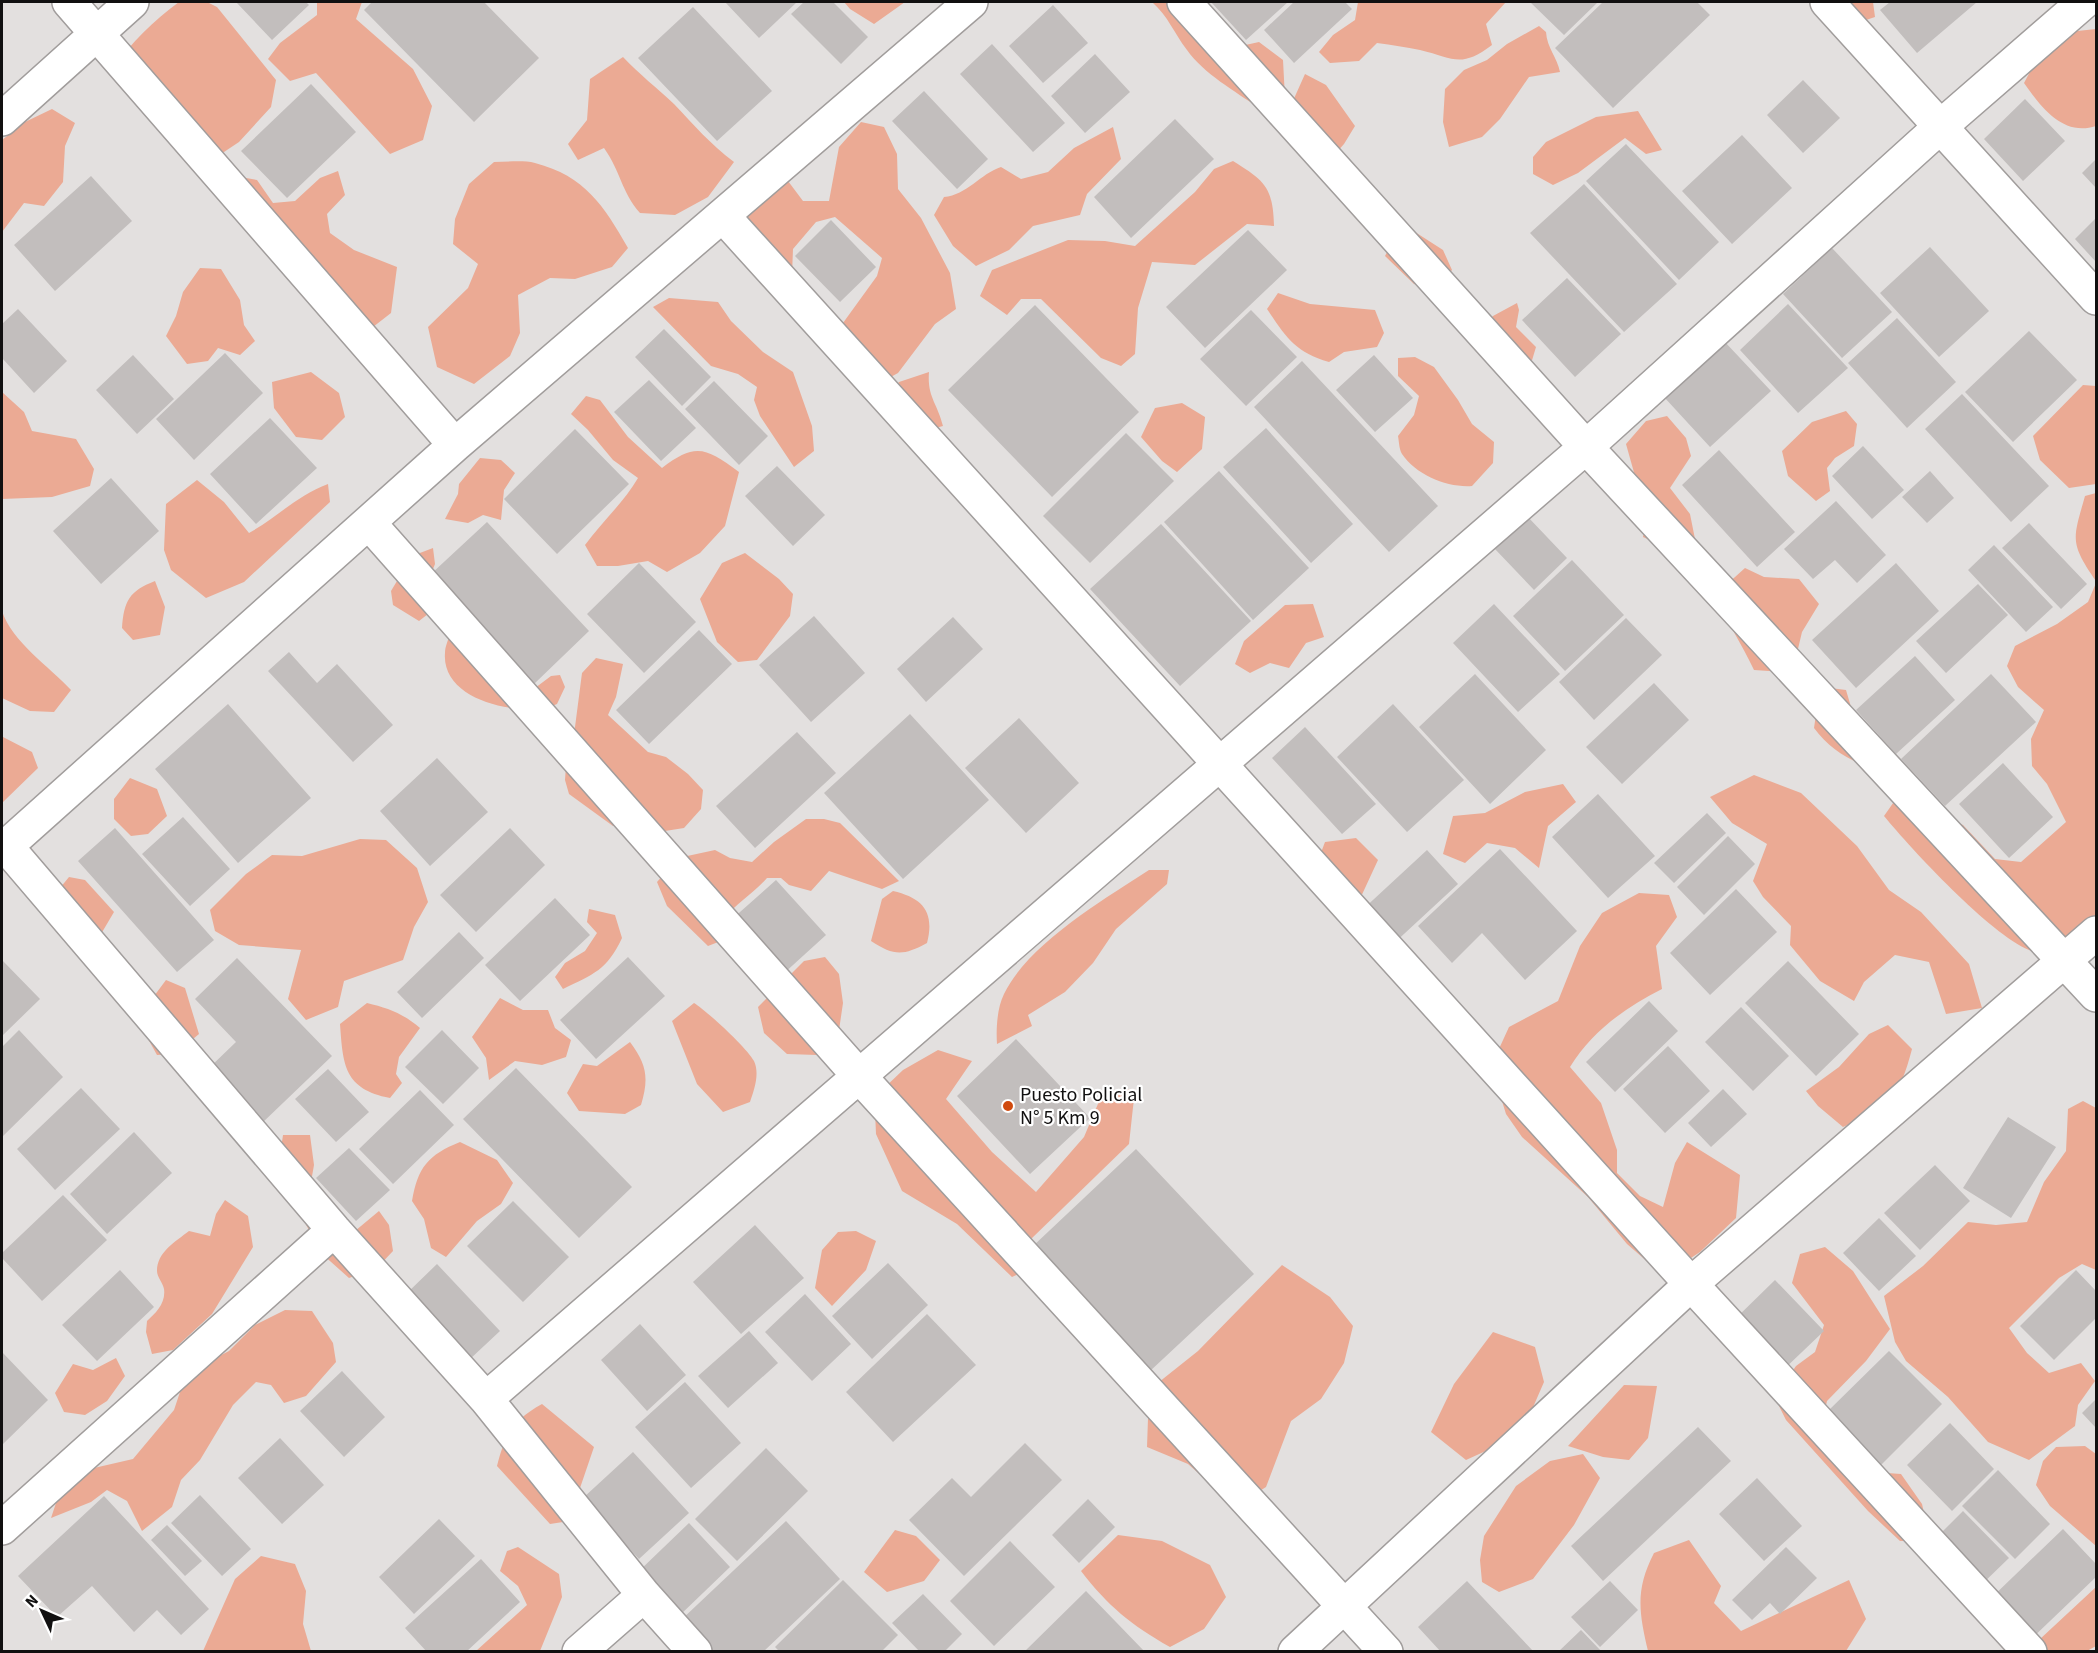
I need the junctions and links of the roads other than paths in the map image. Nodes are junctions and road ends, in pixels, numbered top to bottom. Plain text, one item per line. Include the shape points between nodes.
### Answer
1 (69, 2) edge
2 (132, 2) edge
3 (971, 2) edge
4 (1184, 2) edge
5 (1827, 2) edge
6 (2084, 2) edge
7 (97, 34) junction
8 (2, 119) edge
9 (1940, 127) junction
10 (723, 216) junction
11 (2097, 298) edge
12 (455, 445) junction
13 (1586, 447) junction
14 (369, 523) junction
15 (1219, 763) junction
16 (4, 848) edge
17 (2097, 933) edge
18 (2065, 961) junction
19 (2097, 995) edge
20 (859, 1076) junction
21 (334, 1230) junction
22 (1691, 1284) junction
23 (486, 1399) junction
24 (2, 1528) edge
25 (644, 1595) junction
26 (1343, 1605) junction
27 (579, 1652) edge
28 (695, 1652) edge
29 (1295, 1652) edge
30 (1386, 1652) edge
31 (2030, 1652) edge

1 - 7 street
2 - 7 street
3 - 10 street
4 - 13 street
5 - 9 street
6 - 9 street
7 - 8 street
7 - 12 street
9 - 11 street
9 - 13 street
10 - 12 street
10 - 15 street
12 - 14 street
13 - 15 street
13 - 18 street
14 - 16 street
14 - 20 street
15 - 20 street
15 - 22 street
16 - 21 street
17 - 18 street
18 - 19 street
18 - 22 street
20 - 23 street
20 - 26 street
21 - 23 street
21 - 24 street
22 - 26 street
22 - 31 street
23 - 25 street
25 - 27 street
25 - 28 street
26 - 29 street
26 - 30 street

